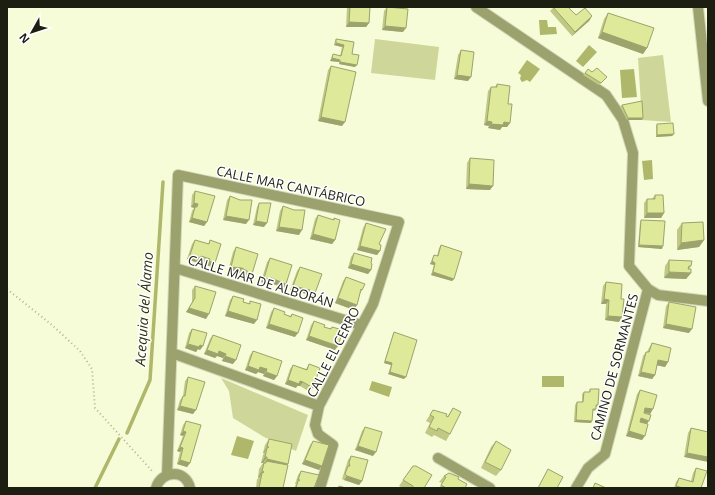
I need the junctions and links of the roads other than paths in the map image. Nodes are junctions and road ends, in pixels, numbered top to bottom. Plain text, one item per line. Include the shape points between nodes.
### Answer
1 (476, 7) edge
2 (698, 7) edge
3 (708, 101) edge
4 (398, 222) joint
5 (175, 268) junction
6 (648, 289) junction
7 (708, 301) edge
8 (361, 325) junction
9 (172, 353) junction
10 (320, 406) junction
11 (438, 458) dead end
12 (161, 481) edge
13 (190, 488) edge
14 (320, 488) edge
15 (490, 488) edge
16 (576, 488) edge

1 - 6 street via 606,95 623,120 634,153 629,266
2 - 3 street
4 - 5 street, CALLE MAR CANTÁBRICO via 178,175
4 - 8 street, CALLE EL CERRO via 373,304
5 - 8 street, CALLE MAR DE ALBORÁN
5 - 9 street
6 - 7 street via 658,295
6 - 16 street, CAMINO DE SORMANTES via 605,454 588,468
8 - 10 street, CALLE EL CERRO
9 - 10 street
9 - 12 street
10 - 14 street, CALLE EL CERRO via 315,425 318,434 332,445
11 - 15 street
12 - 13 street via 176,474 186,479

